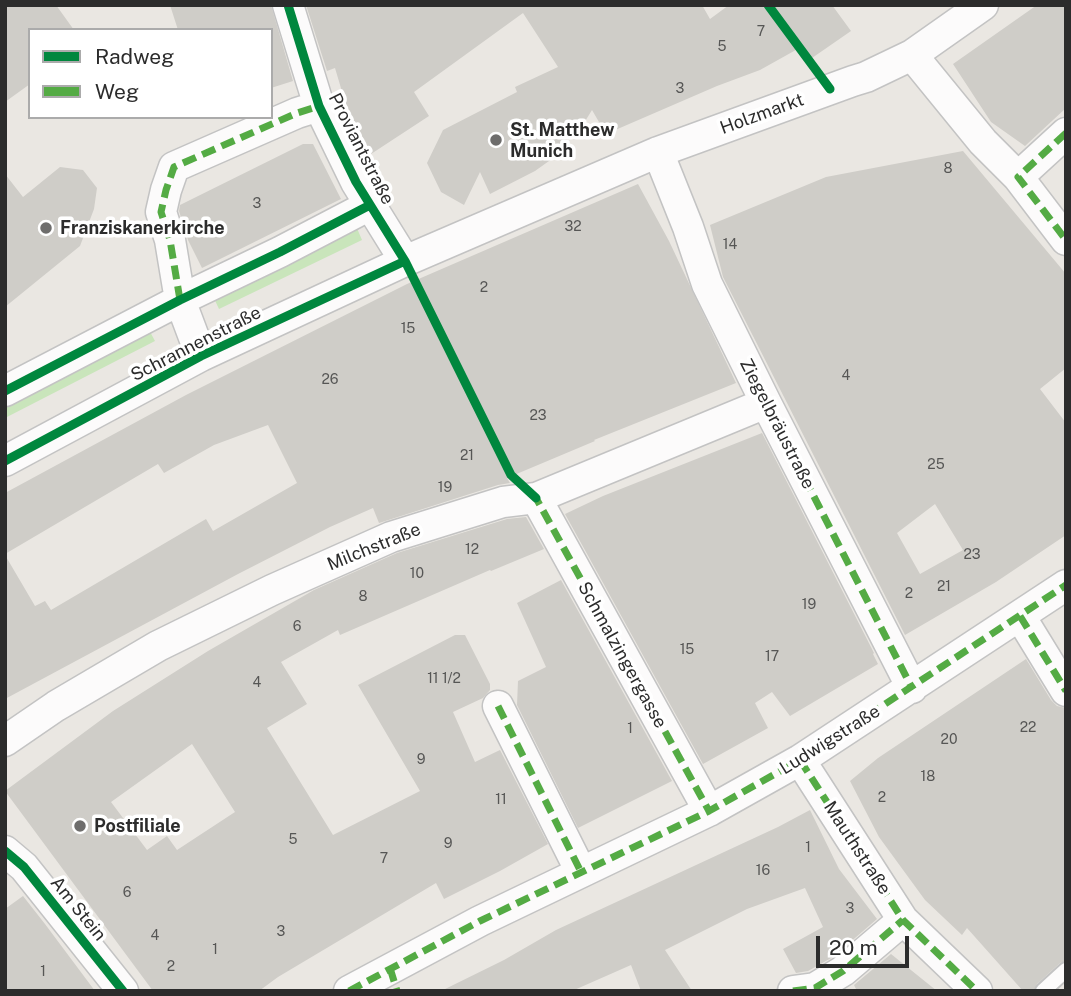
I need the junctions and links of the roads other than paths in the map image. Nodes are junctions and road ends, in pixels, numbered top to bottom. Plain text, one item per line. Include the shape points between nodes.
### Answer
1 (288, 5) edge
2 (982, 5) edge
3 (912, 55) junction
4 (319, 106) junction
5 (1066, 133) edge
6 (658, 152) junction
7 (1018, 177) junction
8 (370, 205) junction
9 (1066, 240) edge
10 (405, 261) junction
11 (180, 300) junction
12 (201, 356) junction
13 (5, 391) edge
14 (769, 409) junction
15 (5, 461) edge
16 (540, 506) junction
17 (1066, 585) edge
18 (1020, 616) junction
19 (912, 688) junction
20 (1066, 691) edge
21 (498, 705) dead end
22 (5, 741) edge
23 (800, 760) junction
24 (709, 811) junction
25 (5, 851) edge
26 (581, 872) junction
27 (904, 920) junction
28 (1066, 970) edge
29 (394, 979) edge
30 (123, 991) edge
31 (349, 991) edge
32 (793, 991) edge
33 (977, 991) edge
34 (1043, 991) edge

1 - 4 street, Proviantstraße
2 - 3 street, Holzmarkt
3 - 6 street, Holzmarkt via 866,77
3 - 7 street
4 - 8 street, Proviantstraße
4 - 11 street, Schrannenstraße via 174,167 160,212 170,240
5 - 7 street
6 - 10 street, Schrannenstraße
6 - 14 street, Ziegelbräustraße via 707,284
7 - 9 street
8 - 10 street, Proviantstraße
8 - 11 street
10 - 12 street, Schrannenstraße
11 - 12 street, Schrannenstraße
11 - 13 street
12 - 15 street, Schrannenstraße
14 - 16 street, Milchstraße
14 - 19 street, Ziegelbräustraße
16 - 22 street, Milchstraße via 503,502 391,537 158,646
16 - 24 street, Schmalzingergasse
17 - 18 street, Ludwigstraße
18 - 19 street, Ludwigstraße
18 - 20 street
19 - 23 street, Ludwigstraße
21 - 26 street
23 - 24 street, Ludwigstraße
23 - 27 street, Mauthstraße
24 - 26 street, Ludwigstraße
25 - 30 street, Am Stein via 24,867
26 - 29 street, Ludwigstraße via 480,921
27 - 32 street via 843,971 815,988
27 - 33 street, Mauthstraße
28 - 34 lane
29 - 31 street, Ludwigstraße

